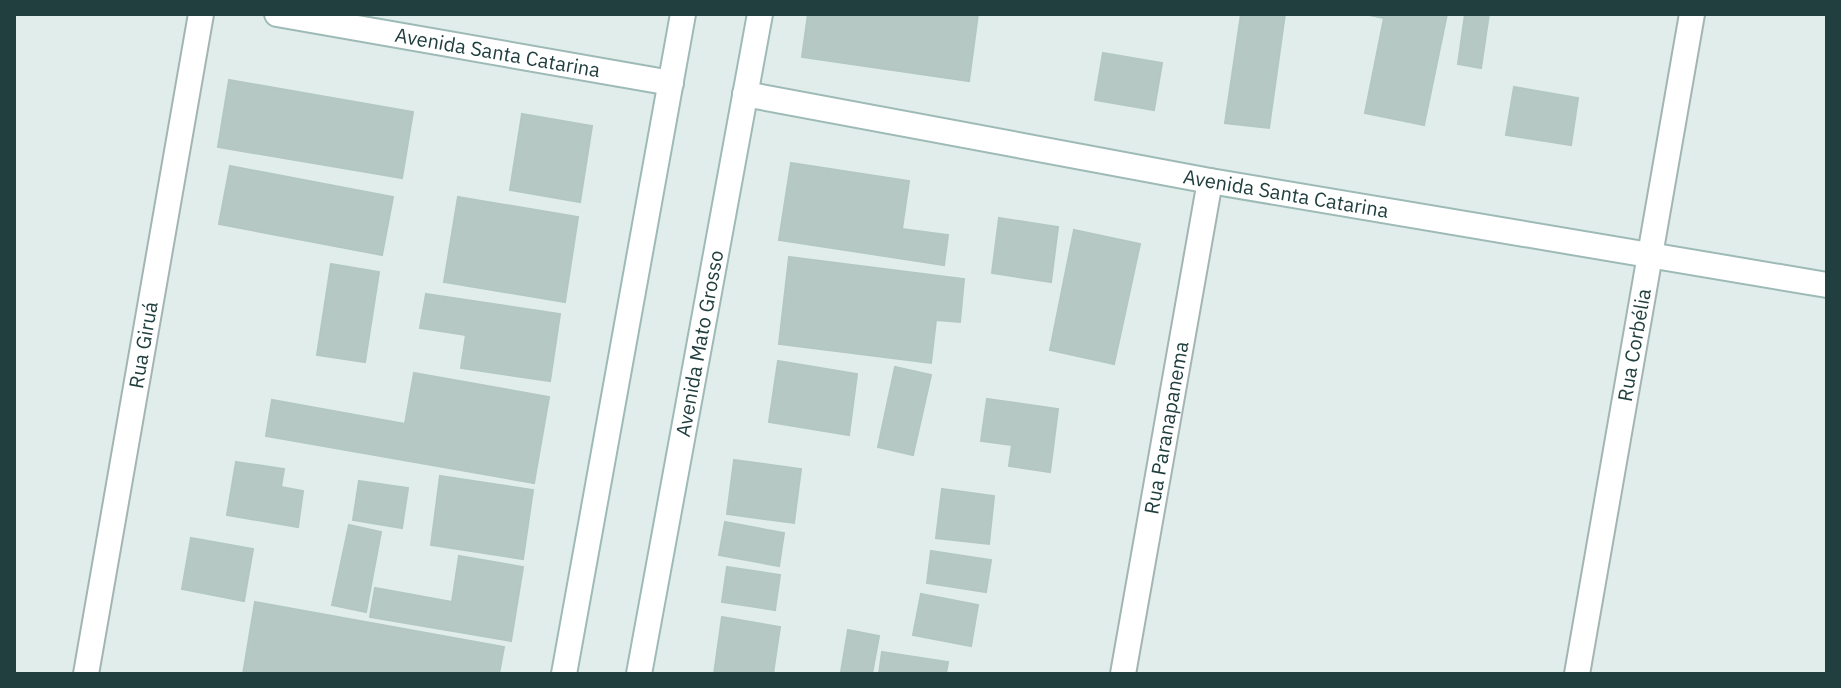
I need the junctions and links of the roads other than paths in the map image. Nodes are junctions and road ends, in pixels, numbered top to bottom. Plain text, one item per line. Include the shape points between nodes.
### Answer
1 (201, 14) edge
2 (277, 14) edge
3 (683, 14) edge
4 (760, 14) edge
5 (1692, 14) edge
6 (671, 83) junction
7 (745, 94) junction
8 (1210, 181) junction
9 (1650, 254) junction
10 (1827, 285) edge
11 (86, 674) edge
12 (564, 674) edge
13 (639, 674) edge
14 (1123, 674) edge
15 (1577, 674) edge

1 - 11 street, Rua Giruá
2 - 6 street, Avenida Santa Catarina
3 - 6 street
4 - 7 street, Avenida Mato Grosso
5 - 9 street, Rua Corbélia
6 - 12 street
7 - 8 street, Avenida Santa Catarina
7 - 13 street, Avenida Mato Grosso
8 - 9 street, Avenida Santa Catarina
8 - 14 street, Rua Paranapanema
9 - 10 street, Avenida Santa Catarina
9 - 15 street, Rua Corbélia

